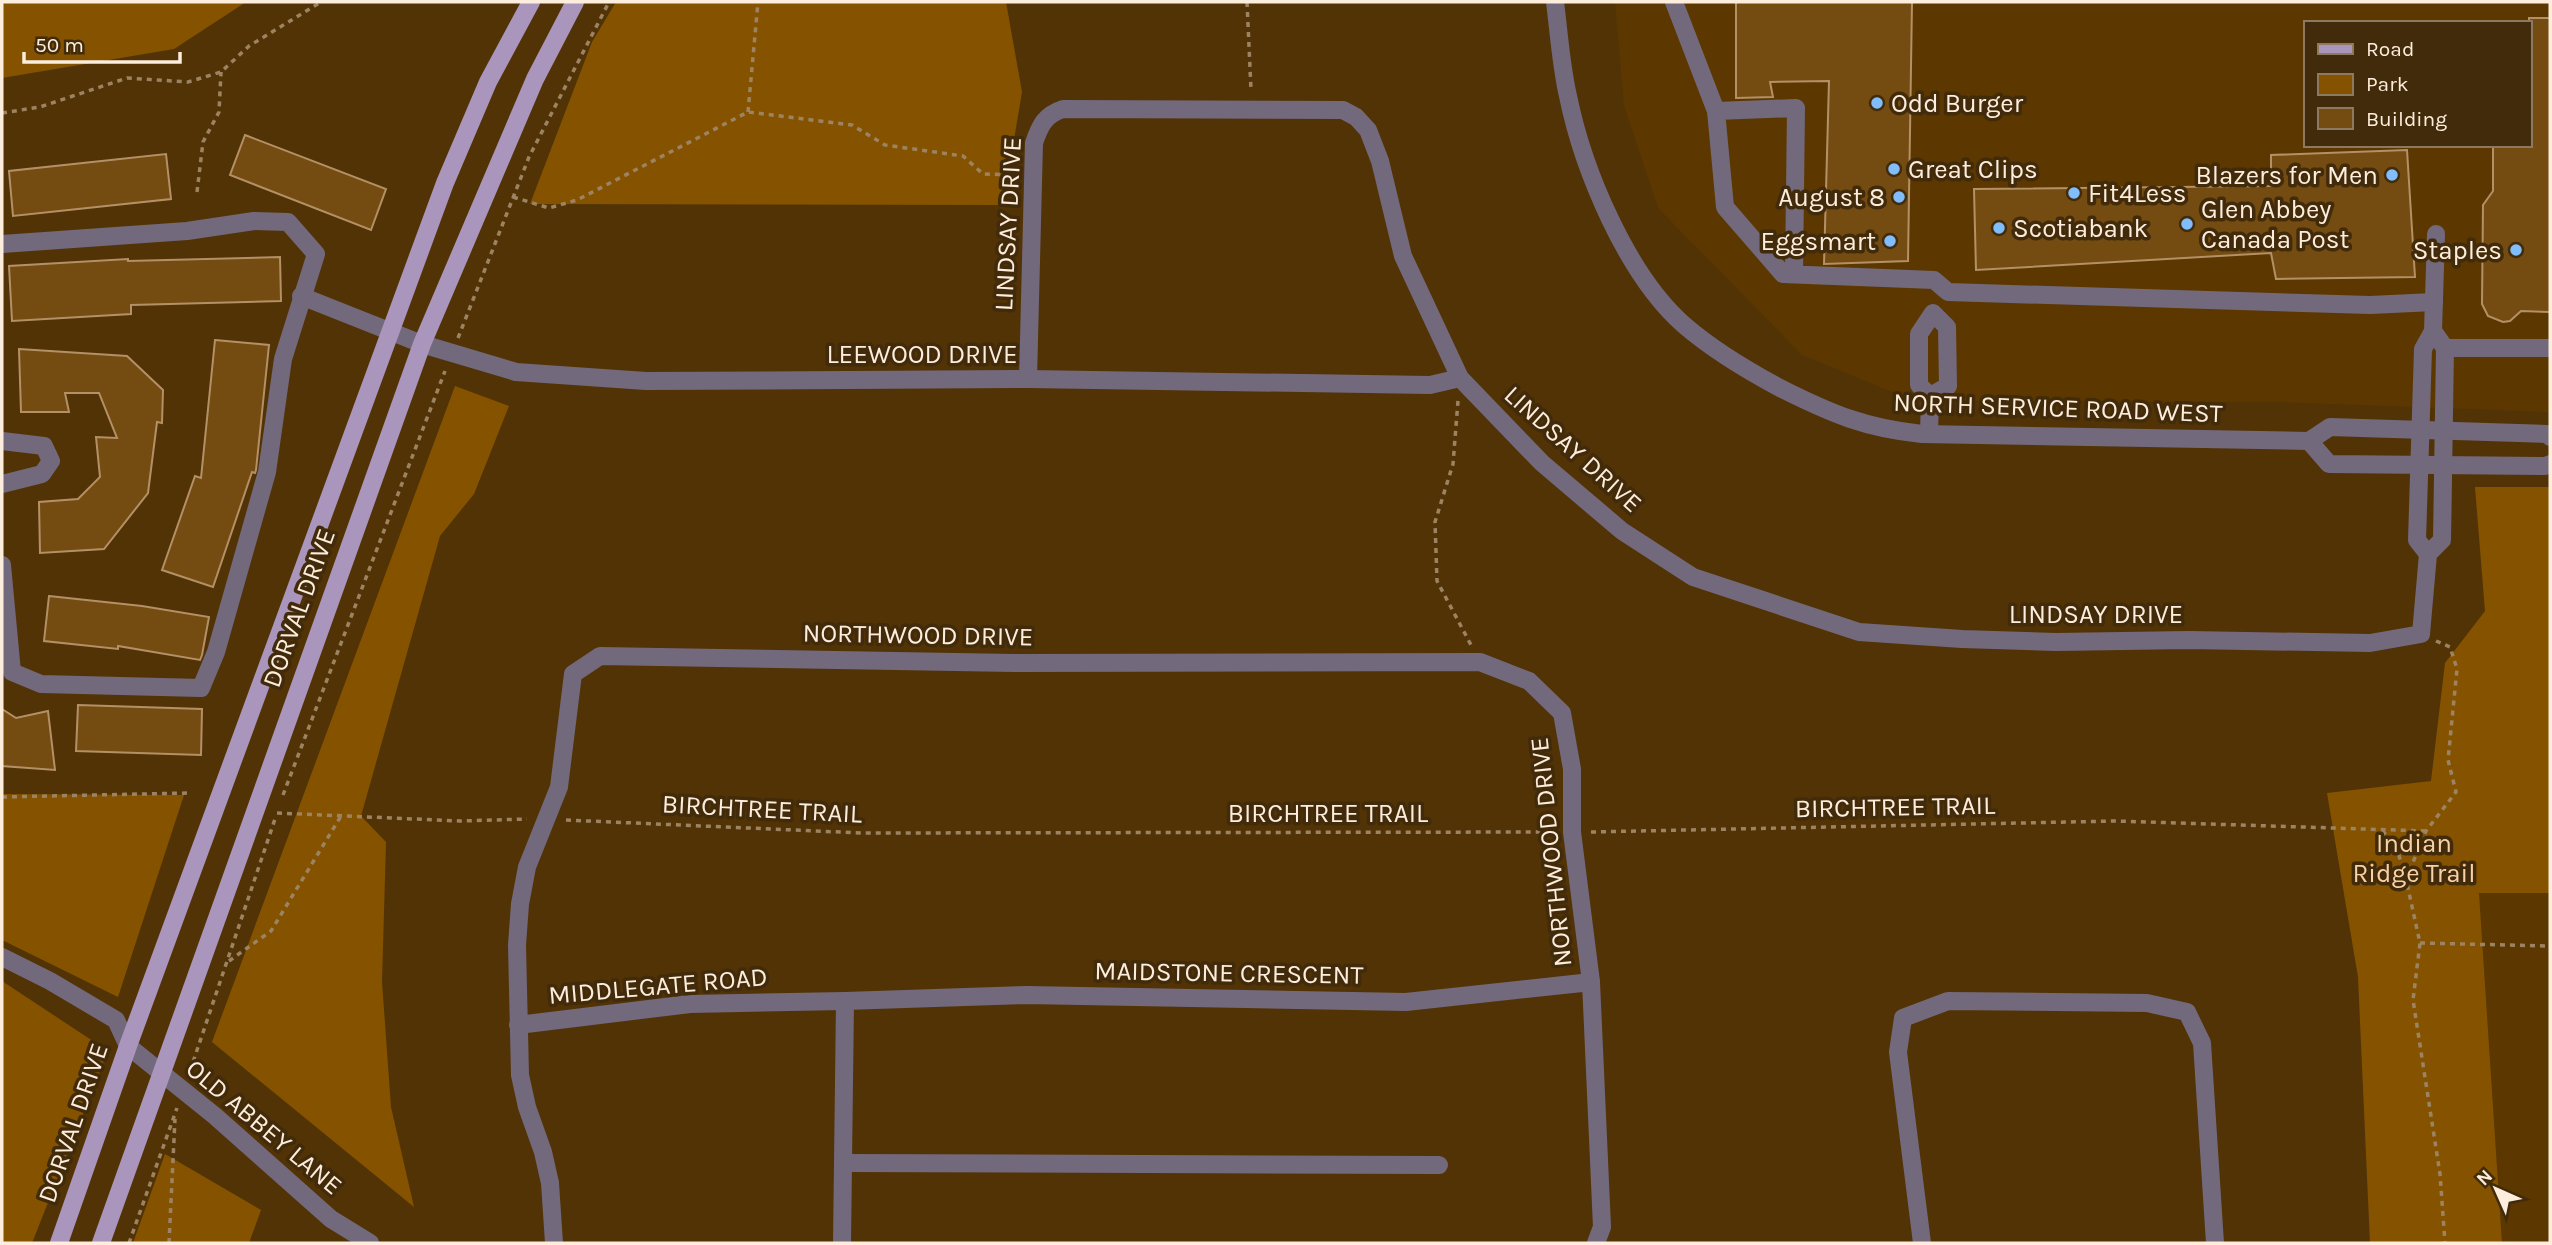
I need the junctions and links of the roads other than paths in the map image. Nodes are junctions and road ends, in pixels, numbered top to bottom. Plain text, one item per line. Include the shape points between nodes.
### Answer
1 (531, 2) edge
2 (575, 2) edge
3 (1555, 2) edge
4 (1674, 2) edge
5 (1716, 111) junction
6 (2436, 234) dead end
7 (2, 244) edge
8 (1794, 274) junction
9 (301, 296) junction
10 (2434, 302) junction
11 (2433, 331) junction
12 (390, 332) junction
13 (422, 344) junction
14 (2445, 348) junction
15 (2550, 348) edge
16 (1460, 378) junction
17 (1028, 379) junction
18 (1930, 397) dead end
19 (2419, 430) junction
20 (2444, 431) junction
21 (1929, 434) junction
22 (2550, 437) edge
23 (2, 441) edge
24 (2309, 441) junction
25 (2418, 464) junction
26 (2442, 464) junction
27 (2550, 464) edge
28 (2, 484) edge
29 (2428, 554) junction
30 (2, 565) edge
31 (2, 957) edge
32 (1591, 982) junction
33 (845, 1001) junction
34 (518, 1025) junction
35 (128, 1046) junction
36 (161, 1074) junction
37 (843, 1163) junction
38 (1439, 1165) dead end
39 (59, 1243) edge
40 (101, 1243) edge
41 (370, 1243) edge
42 (554, 1243) edge
43 (842, 1243) edge
44 (1596, 1243) edge
45 (1922, 1243) edge
46 (2215, 1243) edge

1 - 12 main road, DORVAL DRIVE via 488,82
2 - 13 main road, DORVAL DRIVE via 535,79
3 - 21 street, NORTH SERVICE ROAD WEST via 1567,95 1590,173 1618,232 1660,298 1683,324 1762,379 1852,421 1884,430
4 - 5 street
5 - 8 street via 1725,207 1783,274
5 - 8 street via 1796,108
6 - 10 street
7 - 9 street via 187,231 254,221 288,222 316,254
8 - 10 street via 1934,280 1948,292 2370,305
9 - 12 street, LEEWOOD DRIVE
9 - 30 street via 283,359 267,472 216,652 201,688 41,684 12,672
10 - 11 street
11 - 14 street
11 - 19 street via 2423,349
12 - 13 street, LEEWOOD DRIVE
12 - 35 main road, DORVAL DRIVE
13 - 17 street, LEEWOOD DRIVE via 516,372 646,382
13 - 36 main road, DORVAL DRIVE
14 - 15 street
14 - 20 street
16 - 17 street, LEEWOOD DRIVE via 1430,385
16 - 17 street, LINDSAY DRIVE via 1403,256 1380,161 1368,130 1356,117 1343,110 1063,110 1049,114 1034,143
16 - 29 street, LINDSAY DRIVE via 1552,471 1622,531 1692,577 1859,632 2056,642 2370,643 2421,634
18 - 21 street
19 - 20 street, NORTH SERVICE ROAD WEST
19 - 24 street, NORTH SERVICE ROAD WEST via 2330,427
19 - 25 street
20 - 22 street
20 - 26 street
21 - 24 street, NORTH SERVICE ROAD WEST
23 - 28 street via 44,446 51,461 42,474
24 - 25 street via 2329,464
25 - 26 street
25 - 29 street via 2417,540
26 - 27 street
26 - 29 street via 2442,540
31 - 35 street, OLD ABBEY LANE via 116,1020
32 - 33 street, MAIDSTONE CRESCENT via 1406,1002 1027,995
32 - 34 street, NORTHWOOD DRIVE via 1572,832 1572,769 1562,713 1529,681 1480,662 1014,663 600,656 573,674 559,787 527,867 517,945
32 - 44 street via 1602,1227
33 - 34 street, MIDDLEGATE ROAD via 690,1004
33 - 37 street
34 - 42 street, NORTHWOOD DRIVE via 520,1075 550,1183
35 - 36 street, OLD ABBEY LANE
35 - 39 main road, DORVAL DRIVE
36 - 40 main road, DORVAL DRIVE
36 - 41 street, OLD ABBEY LANE via 331,1219
37 - 38 street
37 - 43 street
45 - 46 street via 1898,1052 1903,1018 1948,1002 2147,1003 2187,1012 2202,1043

